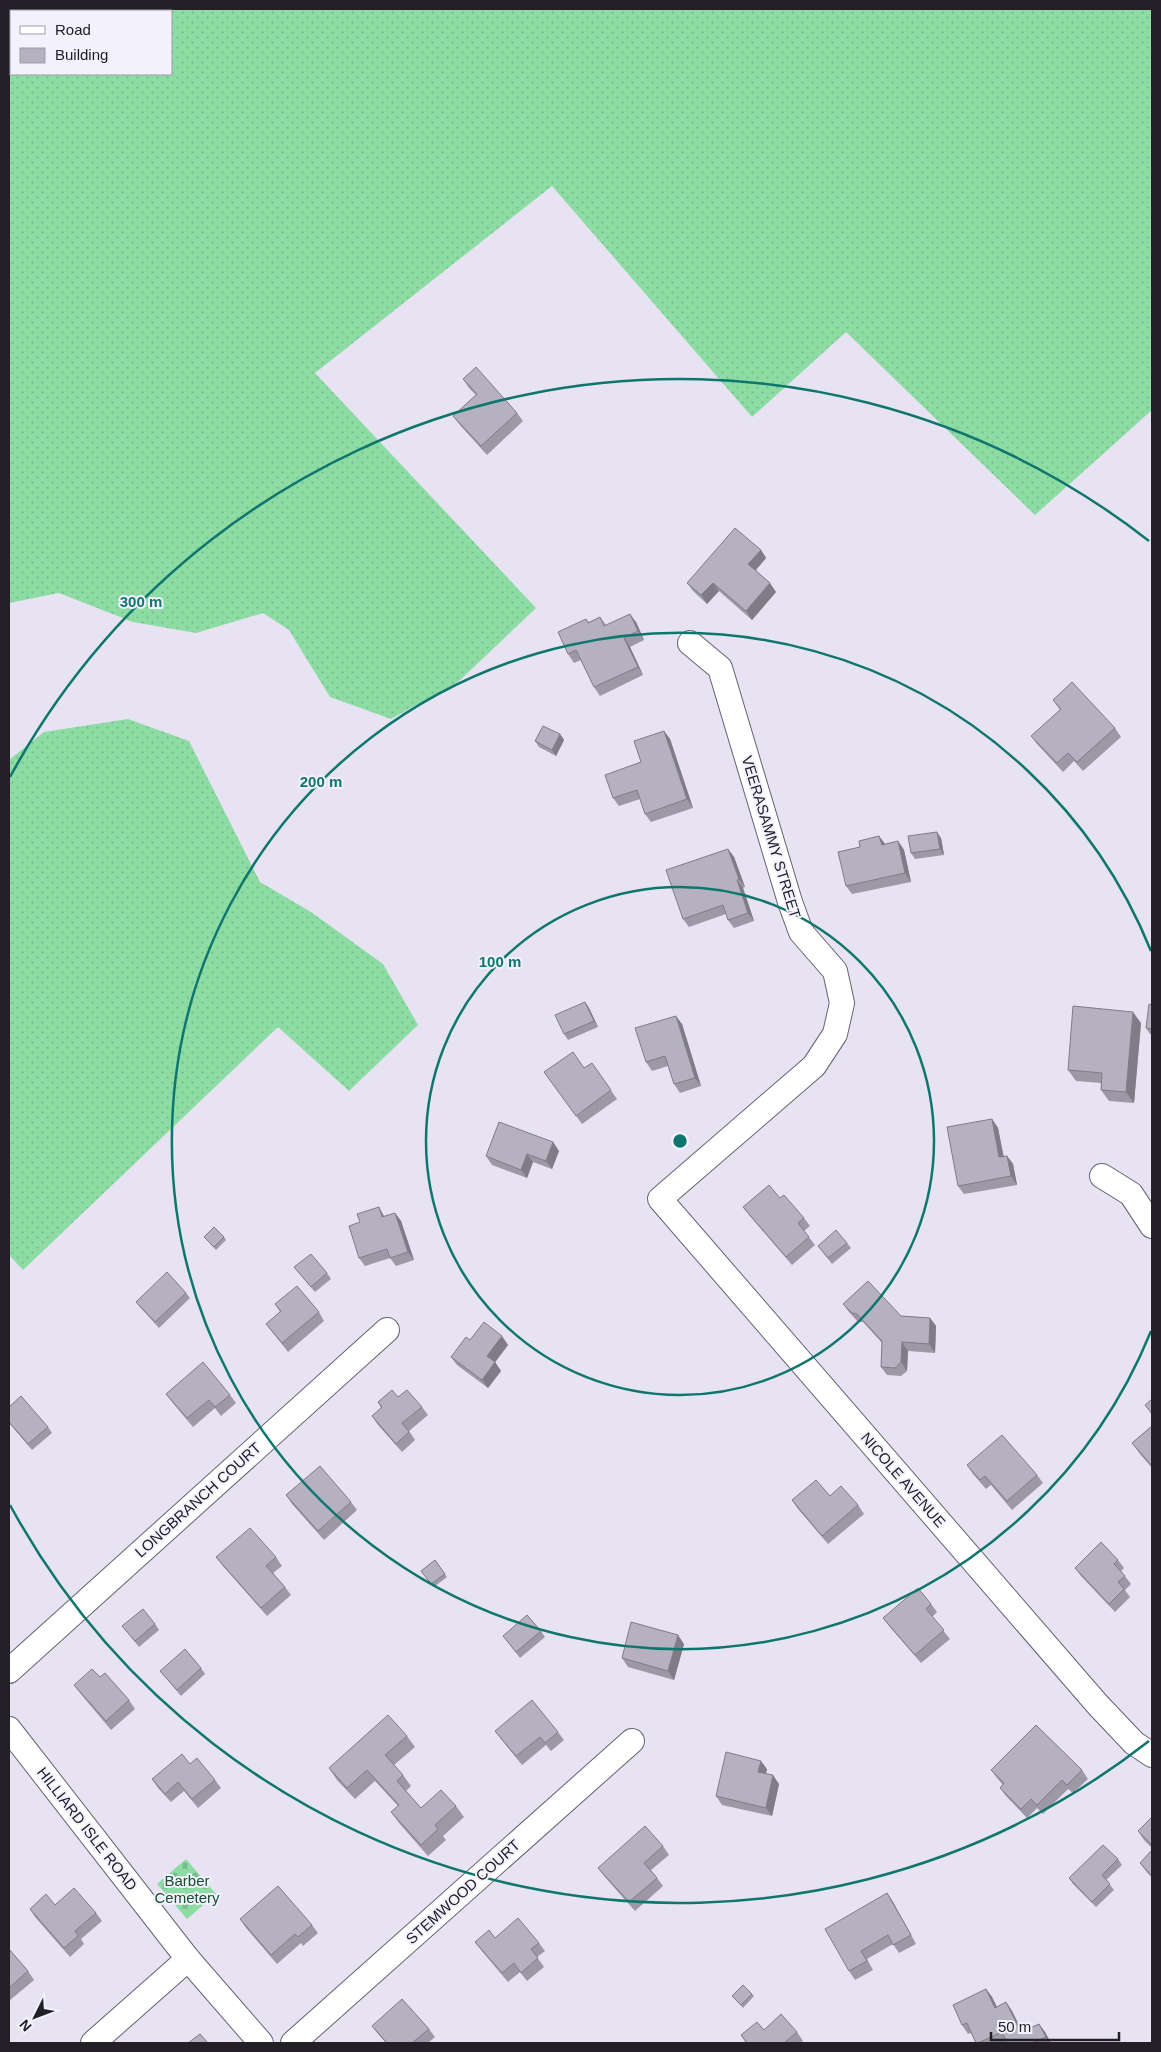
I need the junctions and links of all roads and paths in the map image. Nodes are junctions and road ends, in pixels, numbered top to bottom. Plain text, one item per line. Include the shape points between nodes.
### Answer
1 (690, 643) dead end
2 (1102, 1176) dead end
3 (660, 1199) joint
4 (1152, 1226) edge
5 (388, 1330) dead end
6 (9, 1671) edge
7 (9, 1729) edge
8 (632, 1741) dead end
9 (1152, 1755) edge
10 (188, 1959) junction
11 (93, 2043) edge
12 (261, 2043) edge
13 (293, 2043) edge

1 - 3 street, VEERASAMMY STREET via 720,668 790,902 801,932 835,971 842,1003 835,1034 814,1066
2 - 4 street via 1131,1194
3 - 9 street, NICOLE AVENUE via 1098,1705 1134,1743
5 - 6 street, LONGBRANCH COURT
7 - 10 street, HILLIARD ISLE ROAD
8 - 13 street, STEMWOOD COURT
10 - 11 street
10 - 12 street, HILLIARD ISLE ROAD

